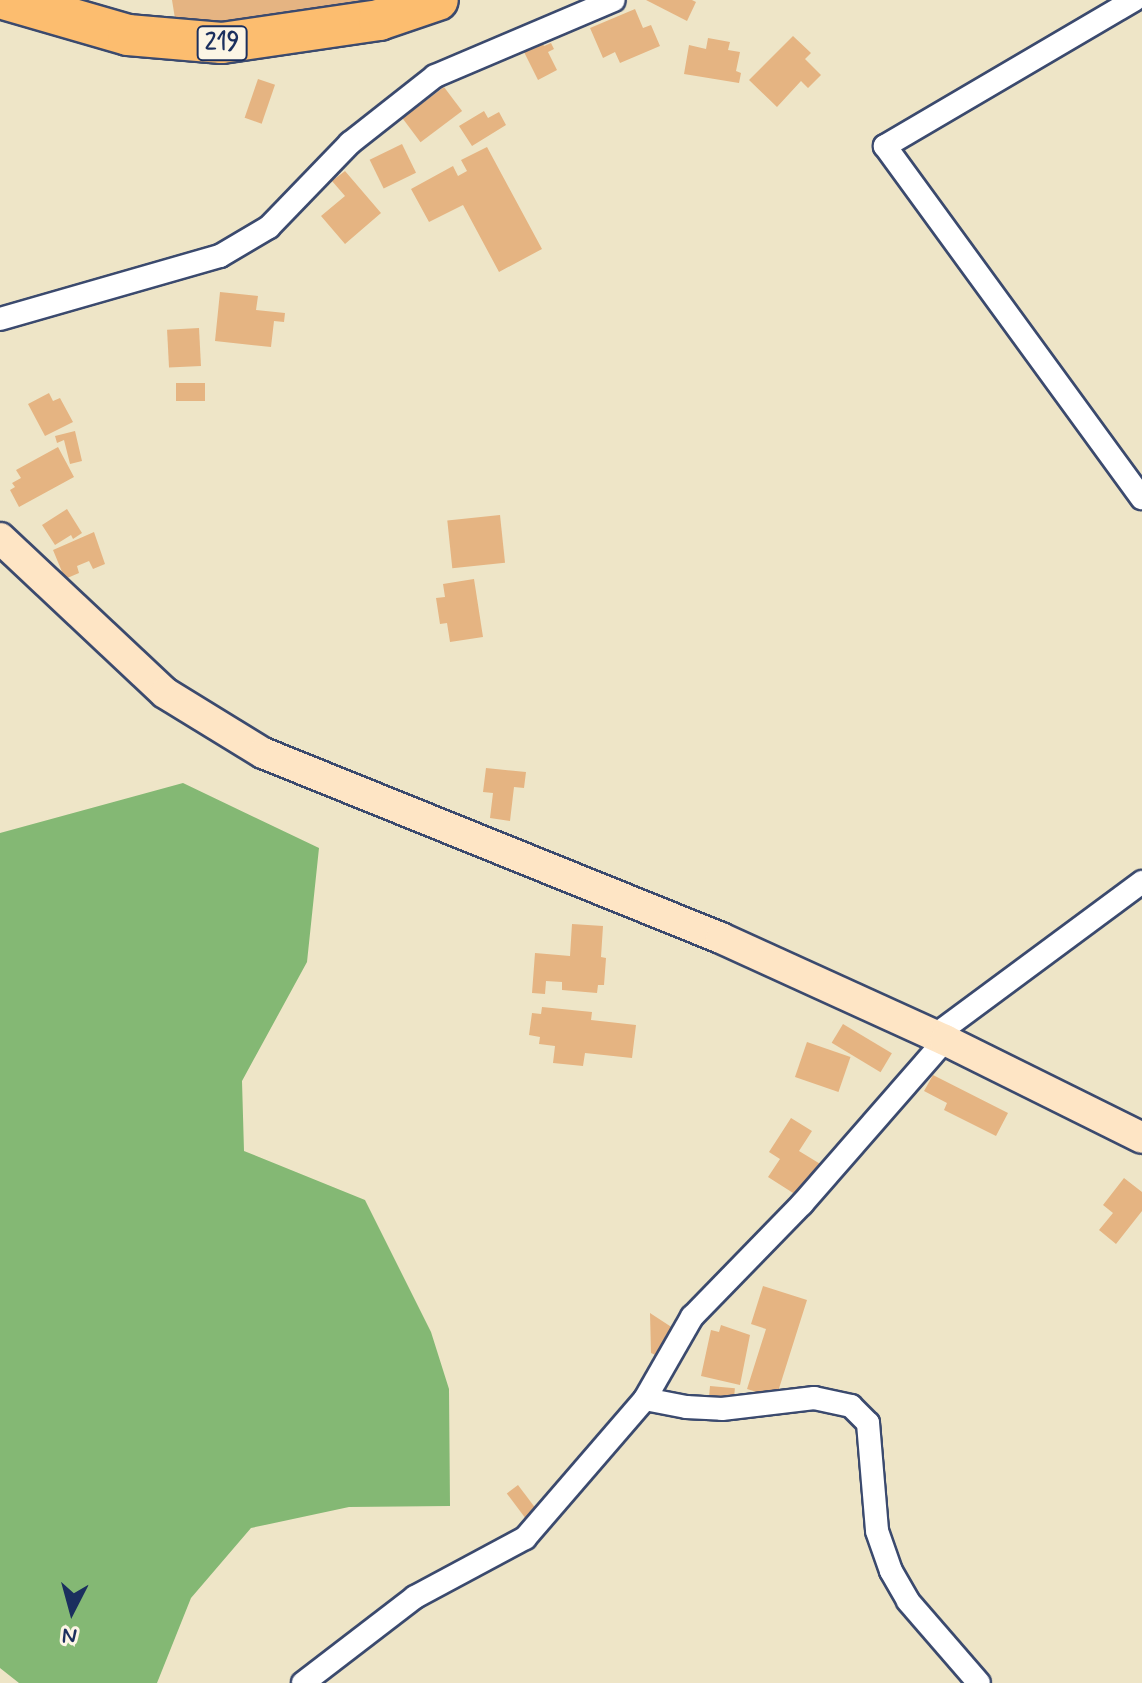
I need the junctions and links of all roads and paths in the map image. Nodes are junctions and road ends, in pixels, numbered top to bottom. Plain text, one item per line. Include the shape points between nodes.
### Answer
1 (7, 0) edge
2 (438, 0) edge
3 (614, 0) edge
4 (1134, 0) edge
5 (0, 319) edge
6 (1142, 498) edge
7 (0, 538) edge
8 (1142, 882) edge
9 (940, 1038) junction
10 (1142, 1138) edge
11 (645, 1399) junction
12 (303, 1683) edge
13 (979, 1683) edge

1 - 2 highway, 219 via 128,35 222,43 379,20
3 - 5 street via 435,76 350,143 269,227 220,256
4 - 6 street via 885,146
7 - 9 street via 165,693 263,753 721,938
8 - 9 street
9 - 10 street
9 - 11 street via 802,1204 692,1317
11 - 12 street via 525,1538 415,1597
11 - 13 street via 722,1409 814,1398 851,1406 868,1423 877,1531 891,1571 908,1601

